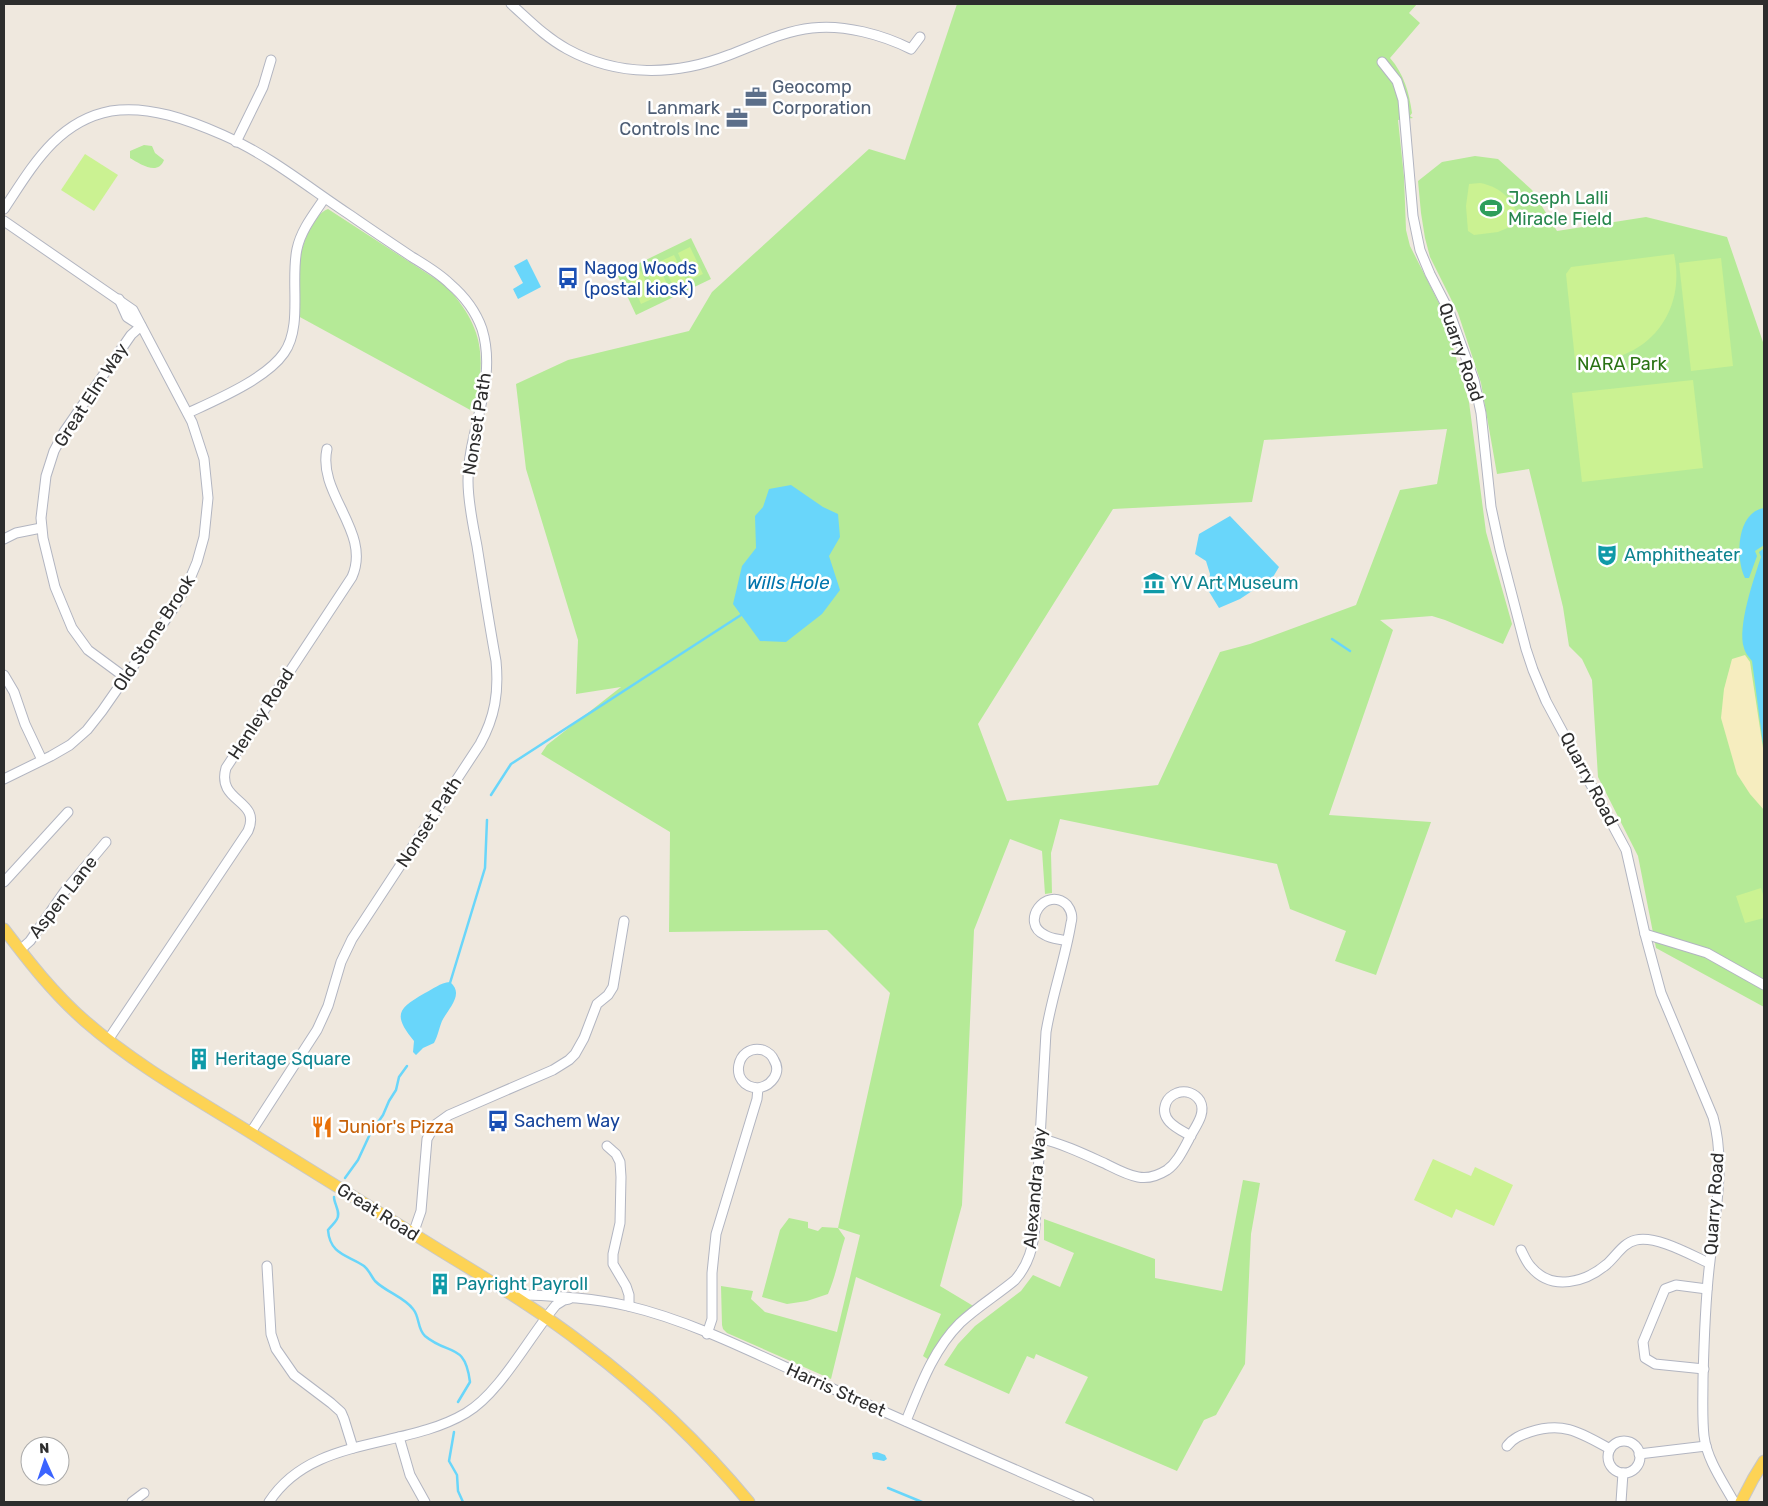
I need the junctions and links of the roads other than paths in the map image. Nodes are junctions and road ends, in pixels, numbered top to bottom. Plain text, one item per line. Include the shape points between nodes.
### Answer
1 (511, 4) edge
2 (920, 38) dead end
3 (271, 60) dead end
4 (1382, 62) dead end
5 (236, 142) junction
6 (324, 199) junction
7 (4, 208) edge
8 (4, 221) edge
9 (141, 326) junction
10 (188, 414) junction
11 (327, 449) dead end
12 (41, 528) junction
13 (4, 539) edge
14 (4, 675) edge
15 (126, 678) junction
16 (42, 760) junction
17 (4, 779) edge
18 (68, 812) dead end
19 (106, 842) dead end
20 (4, 882) edge
21 (624, 921) dead end
22 (4, 928) edge
23 (1645, 934) junction
24 (1067, 941) junction
25 (20, 950) junction
26 (1764, 986) edge
27 (108, 1040) junction
28 (758, 1088) junction
29 (251, 1132) junction
30 (1191, 1136) junction
31 (1040, 1138) junction
32 (607, 1146) dead end
33 (413, 1234) junction
34 (1521, 1250) dead end
35 (1709, 1263) junction
36 (266, 1266) dead end
37 (1707, 1289) junction
38 (511, 1294) junction
39 (576, 1298) junction
40 (629, 1306) junction
41 (546, 1317) junction
42 (707, 1334) junction
43 (1704, 1369) junction
44 (906, 1421) junction
45 (399, 1437) junction
46 (1507, 1446) dead end
47 (1706, 1446) junction
48 (353, 1448) junction
49 (1610, 1448) junction
50 (1639, 1454) junction
51 (1764, 1461) edge
52 (1623, 1473) junction
53 (144, 1493) dead end
54 (132, 1502) edge
55 (269, 1502) edge
56 (425, 1502) edge
57 (749, 1502) edge
58 (1089, 1502) edge
59 (1621, 1502) edge
60 (1734, 1502) edge
61 (1741, 1502) edge

1 - 2 street via 546,36 576,53 611,66 647,71 703,64 785,34 814,28 846,28 896,41 911,49
3 - 5 street via 263,87
4 - 23 street, Quarry Road via 1397,81 1403,100 1413,216 1420,250 1449,311 1474,380 1481,413 1491,506 1526,648 1546,701 1626,850
5 - 6 street, Nonset Path
5 - 7 street, Nonset Path via 199,125 160,114 123,110 98,114 77,123 56,138
6 - 10 street via 298,247 293,328 284,354 260,375
6 - 29 street, Nonset Path via 450,284 469,305 481,328 487,360 486,381 472,445 468,482 496,661 497,697 492,720 480,744 352,939 317,1030
8 - 9 street, Old Stone Brook via 119,299 133,310
9 - 10 street, Old Stone Brook
9 - 12 street, Great Elm Way via 131,334 54,451 44,486
10 - 15 street, Old Stone Brook via 197,434 206,472 208,498 204,537 187,586
11 - 27 street, Henley Road via 326,472 354,539 358,555 356,569 226,768 226,788 249,811 248,831
12 - 13 street
12 - 15 street, Great Elm Way via 55,587 72,628 88,650
14 - 16 street
15 - 16 street, Old Stone Brook via 87,730 65,748
16 - 17 street, Old Stone Brook
18 - 20 street
19 - 25 street, Aspen Lane
21 - 33 street via 613,987 597,1004 575,1054 553,1070 449,1115 430,1131 421,1211
22 - 25 main road, Great Road
23 - 26 street via 1707,953
23 - 35 street, Quarry Road via 1661,993 1717,1133 1717,1198
24 - 24 street, Alexandra Way via 1072,918 1068,907 1054,900 1042,903 1035,913 1037,929 1046,936
24 - 31 street, Alexandra Way via 1046,1032
25 - 27 main road, Great Road via 61,998
27 - 29 main road, Great Road
28 - 28 street via 770,1083 777,1068 772,1056 756,1049 742,1056 738,1067 744,1082
28 - 42 street via 755,1108 716,1234 712,1319
29 - 33 main road, Great Road
30 - 30 street via 1202,1106 1192,1094 1180,1092 1170,1098 1165,1113 1170,1123
30 - 31 street via 1169,1169 1145,1178 1126,1174
31 - 44 street, Alexandra Way via 1035,1227 1027,1263 1015,1280 965,1319 944,1342
32 - 40 street via 620,1162 621,1177 620,1223 612,1264 626,1286
33 - 38 main road, Great Road
34 - 35 street via 1539,1274 1566,1283 1582,1280 1597,1272 1628,1243 1638,1239 1666,1245
35 - 37 street, Quarry Road
36 - 48 street via 271,1334 276,1349 294,1375 341,1412
37 - 43 street, Quarry Road
37 - 43 street via 1676,1286 1665,1289 1643,1342 1645,1358 1655,1364
38 - 39 street, Harris Street
38 - 41 main road, Great Road
39 - 40 street, Harris Street
39 - 41 street via 559,1302
40 - 42 street, Harris Street
41 - 45 street via 492,1390 474,1408 443,1424
41 - 57 main road, Great Road via 656,1404 710,1457
42 - 44 street, Harris Street
43 - 47 street, Quarry Road
44 - 58 street, Harris Street
45 - 48 street
45 - 56 street via 412,1480
46 - 49 street via 1522,1434 1557,1427 1581,1433
47 - 50 street
47 - 60 street, Quarry Road
48 - 55 street via 298,1472
49 - 50 street via 1617,1442 1627,1441
49 - 52 street via 1609,1463 1614,1470
50 - 52 street via 1637,1466
51 - 61 main road
52 - 59 street
53 - 54 street

